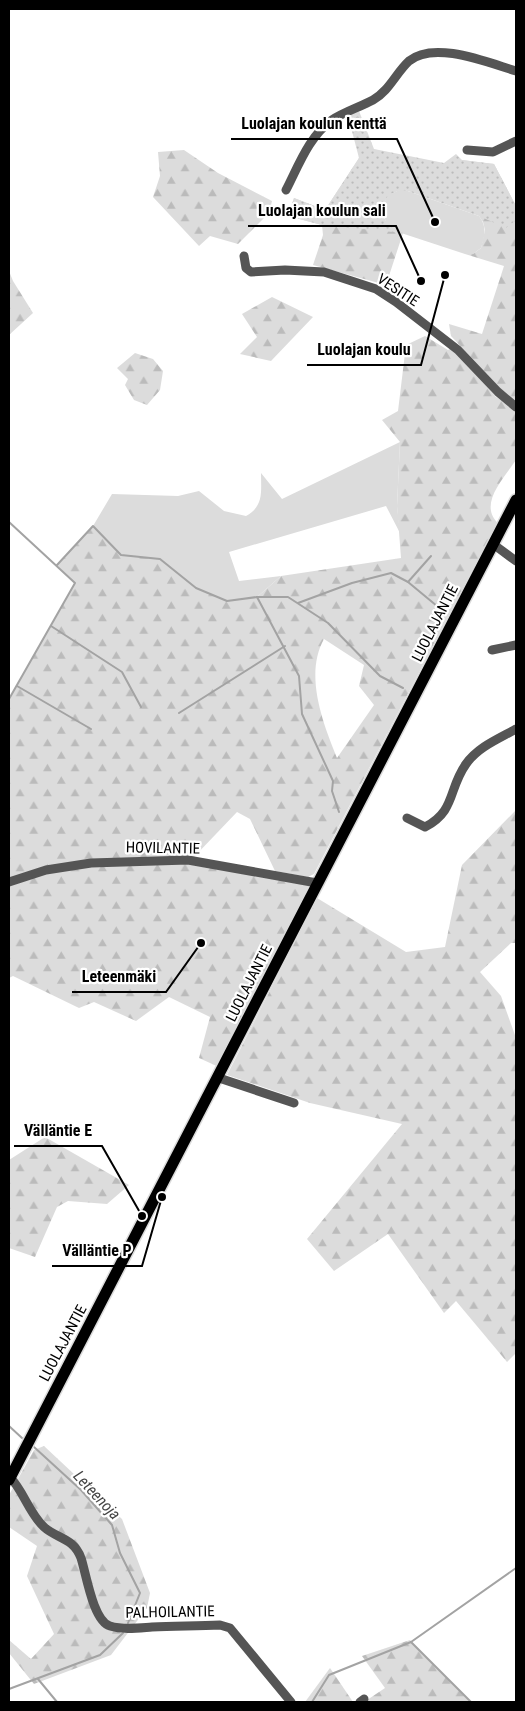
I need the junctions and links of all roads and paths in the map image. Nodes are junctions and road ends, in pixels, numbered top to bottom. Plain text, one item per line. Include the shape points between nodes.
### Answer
1 (516, 71) edge
2 (516, 141) edge
3 (467, 150) dead end
4 (286, 190) dead end
5 (244, 256) dead end
6 (516, 407) edge
7 (516, 500) edge
8 (493, 544) junction
9 (516, 561) edge
10 (516, 645) edge
11 (492, 650) dead end
12 (516, 730) edge
13 (407, 818) dead end
14 (9, 882) edge
15 (317, 883) junction
16 (219, 1078) junction
17 (294, 1104) dead end
18 (9, 1479) edge
19 (291, 1702) edge

1 - 4 street via 449,53 421,55 411,60 374,99 330,121 309,145
2 - 3 street via 493,152
5 - 6 street, VESITIE via 246,268 252,272 324,272 376,289 458,350
7 - 8 main road, LUOLAJANTIE
8 - 9 street
8 - 15 main road, LUOLAJANTIE
10 - 11 street
12 - 13 street via 475,753 458,778 444,814 434,823 425,827
14 - 15 street, HOVILANTIE via 46,870 91,863 188,860
15 - 16 main road, LUOLAJANTIE
16 - 17 street
16 - 18 main road, LUOLAJANTIE
18 - 19 street, PALHOILANTIE via 19,1486 27,1505 45,1528 68,1540 80,1556 89,1592 102,1621 109,1626 135,1629 220,1625 230,1628

